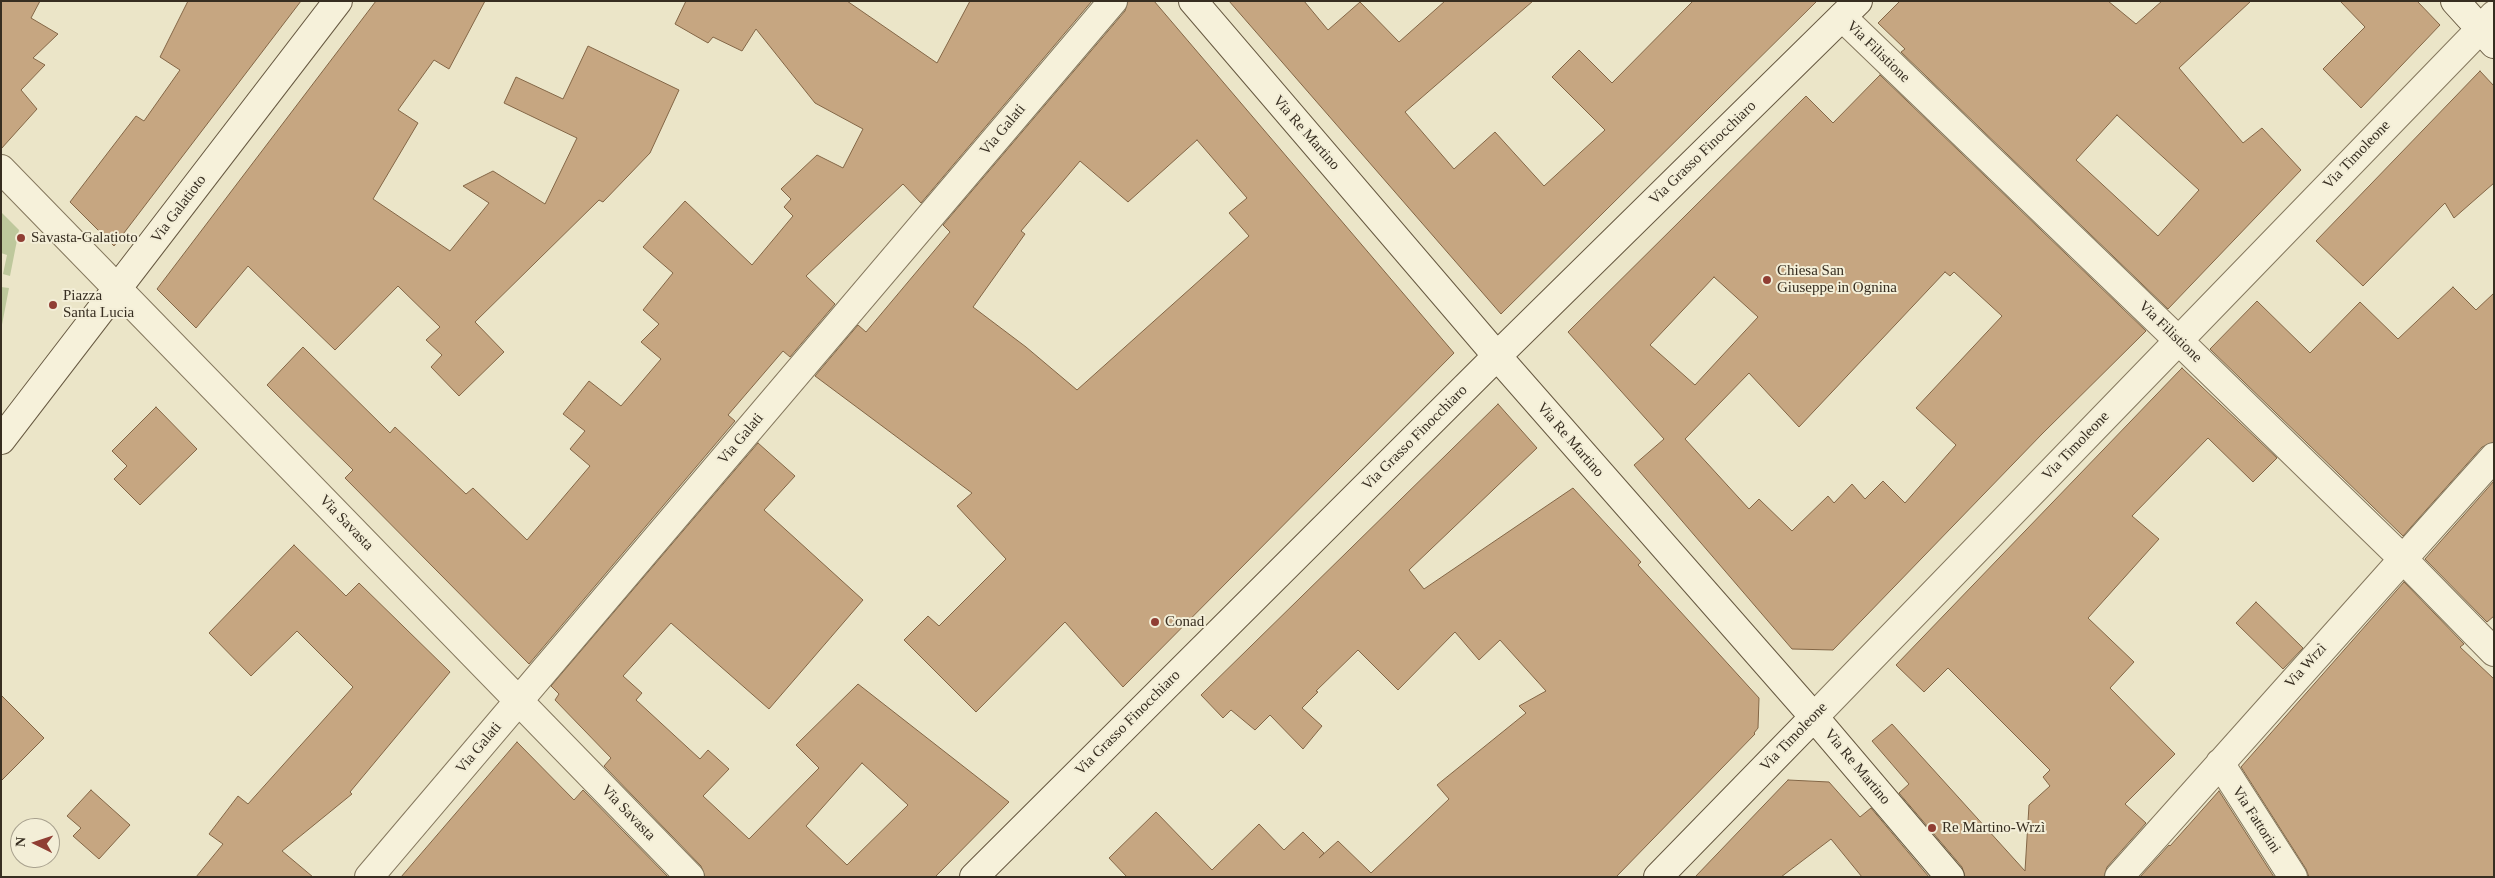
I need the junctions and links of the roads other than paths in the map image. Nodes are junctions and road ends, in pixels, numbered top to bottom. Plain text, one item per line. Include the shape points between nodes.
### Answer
1 (338, 1) edge
2 (1112, 1) edge
3 (1193, 1) edge
4 (2455, 1) edge
5 (1850, 9) edge
6 (2489, 29) edge
7 (1, 169) edge
8 (117, 290) junction
9 (2178, 340) junction
10 (1497, 356) junction
11 (1, 440) edge
12 (2494, 457) edge
13 (2402, 558) junction
14 (2494, 652) edge
15 (519, 700) junction
16 (1814, 717) junction
17 (2220, 764) junction
18 (369, 877) edge
19 (690, 877) edge
20 (974, 877) edge
21 (1658, 877) edge
22 (1950, 877) edge
23 (2119, 877) edge
24 (2293, 877) edge

1 - 8 street, Via Galatioto
2 - 15 street, Via Galati
3 - 10 street, Via Re Martino
4 - 6 street
5 - 9 street, Via Filistione
5 - 10 street, Via Grasso Finocchiaro
6 - 9 street, Via Timoleone
7 - 8 street, Via Savasta
8 - 11 street, Via Galatioto
8 - 15 street, Via Savasta
9 - 13 street, Via Filistione
9 - 16 street, Via Timoleone
10 - 16 street, Via Re Martino
10 - 20 street, Via Grasso Finocchiaro
12 - 13 street, Via Wrzì
13 - 14 street, Via Filistione
13 - 17 street, Via Wrzì
15 - 18 street, Via Galati
15 - 19 street, Via Savasta
16 - 21 street, Via Timoleone
16 - 22 street, Via Re Martino
17 - 23 street, Via Wrzì
17 - 24 street, Via Fattorini

